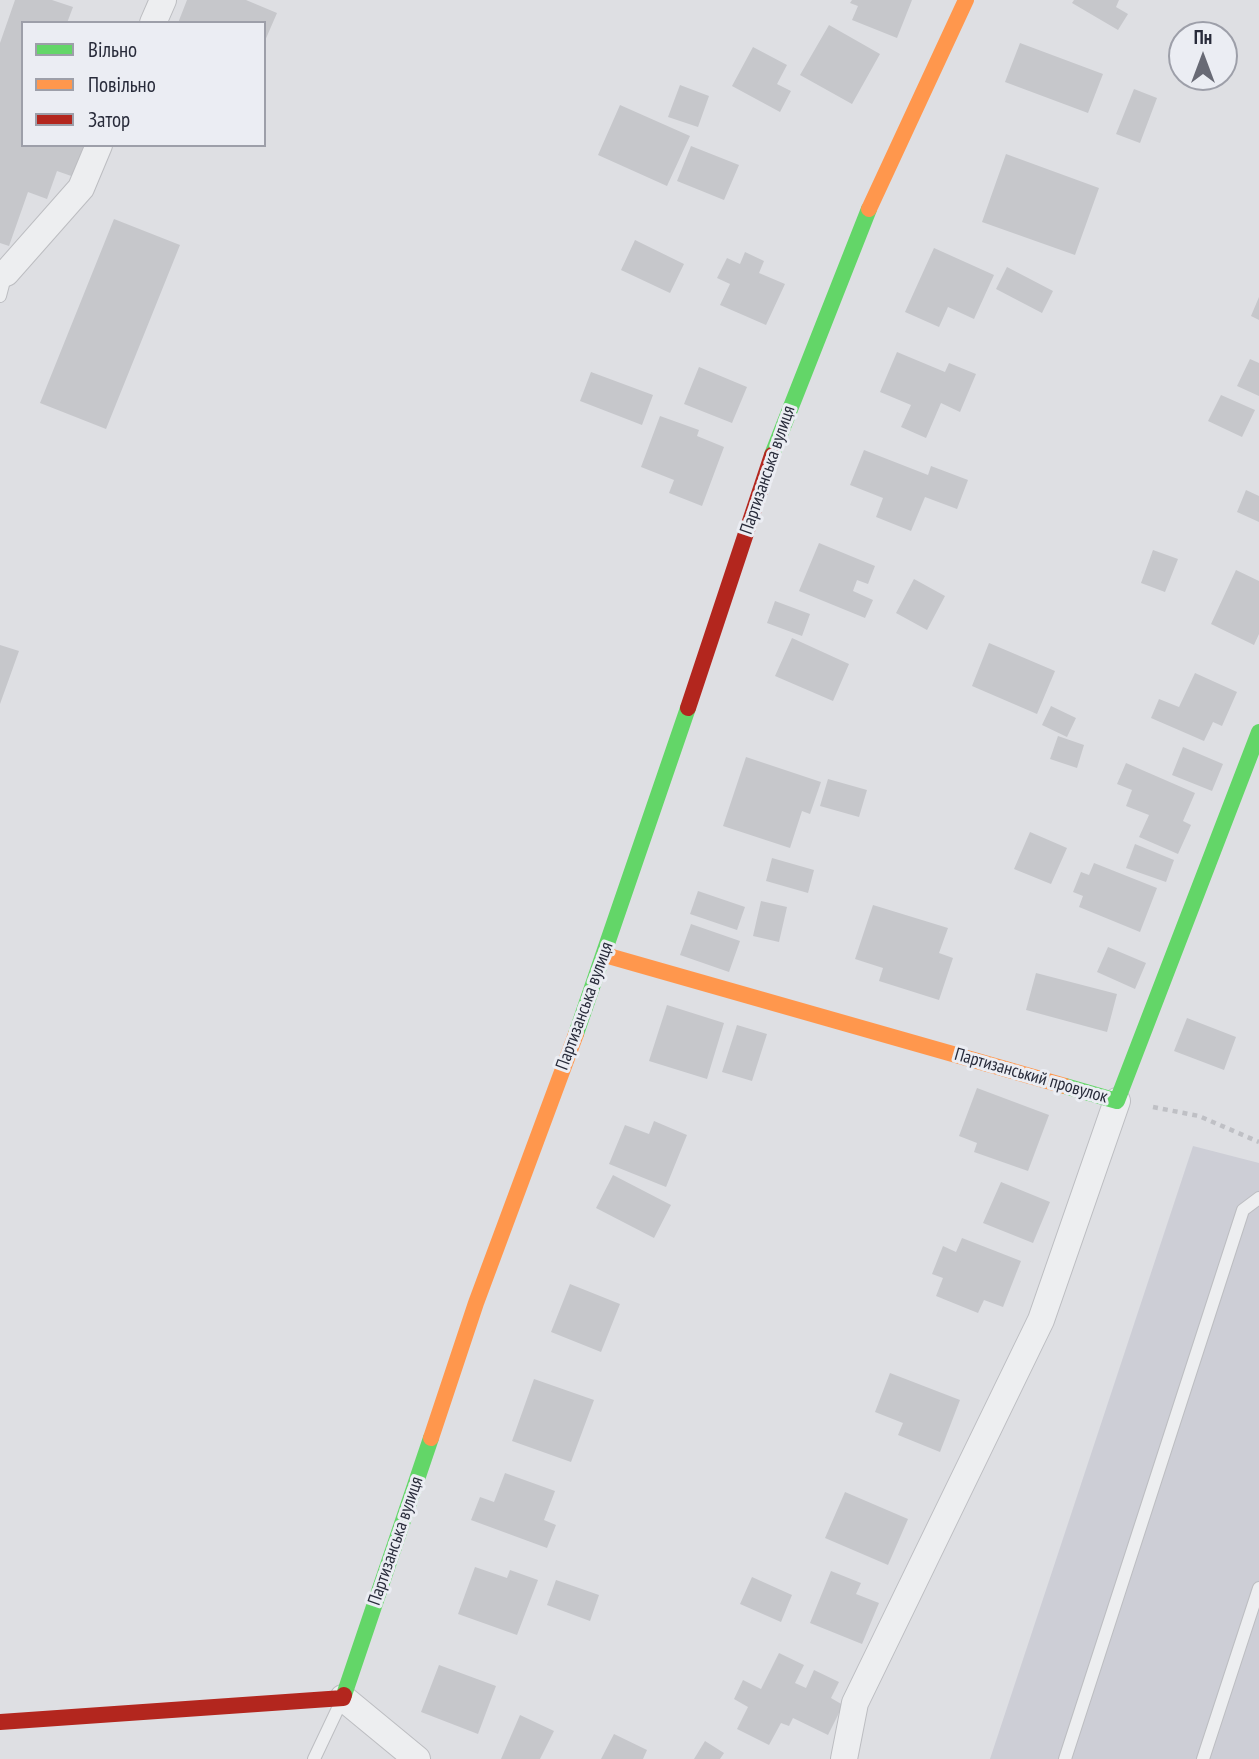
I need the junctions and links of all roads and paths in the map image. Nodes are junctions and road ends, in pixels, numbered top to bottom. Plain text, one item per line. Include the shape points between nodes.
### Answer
1 (163, 0) edge
2 (966, 0) edge
3 (154, 21) edge
4 (98, 147) edge
5 (2, 280) edge
6 (1259, 732) edge
7 (605, 955) junction
8 (1117, 1101) junction
9 (1259, 1142) edge
10 (1259, 1198) edge
11 (1259, 1588) edge
12 (343, 1698) junction
13 (0, 1722) edge
14 (314, 1759) edge
15 (417, 1759) edge
16 (844, 1759) edge
17 (1065, 1759) edge
18 (1203, 1759) edge

1 - 3 street
2 - 7 street, Партизанська вулиця via 852,245 779,434
4 - 5 street via 80,188
6 - 8 street, Партизанський провулок
7 - 8 street, Партизанський провулок
7 - 12 street, Партизанська вулиця via 476,1303
8 - 9 path via 1199,1116
8 - 16 street via 1041,1320 855,1703
10 - 17 lane via 1243,1210
11 - 18 lane
12 - 13 street
12 - 14 lane
12 - 15 street

